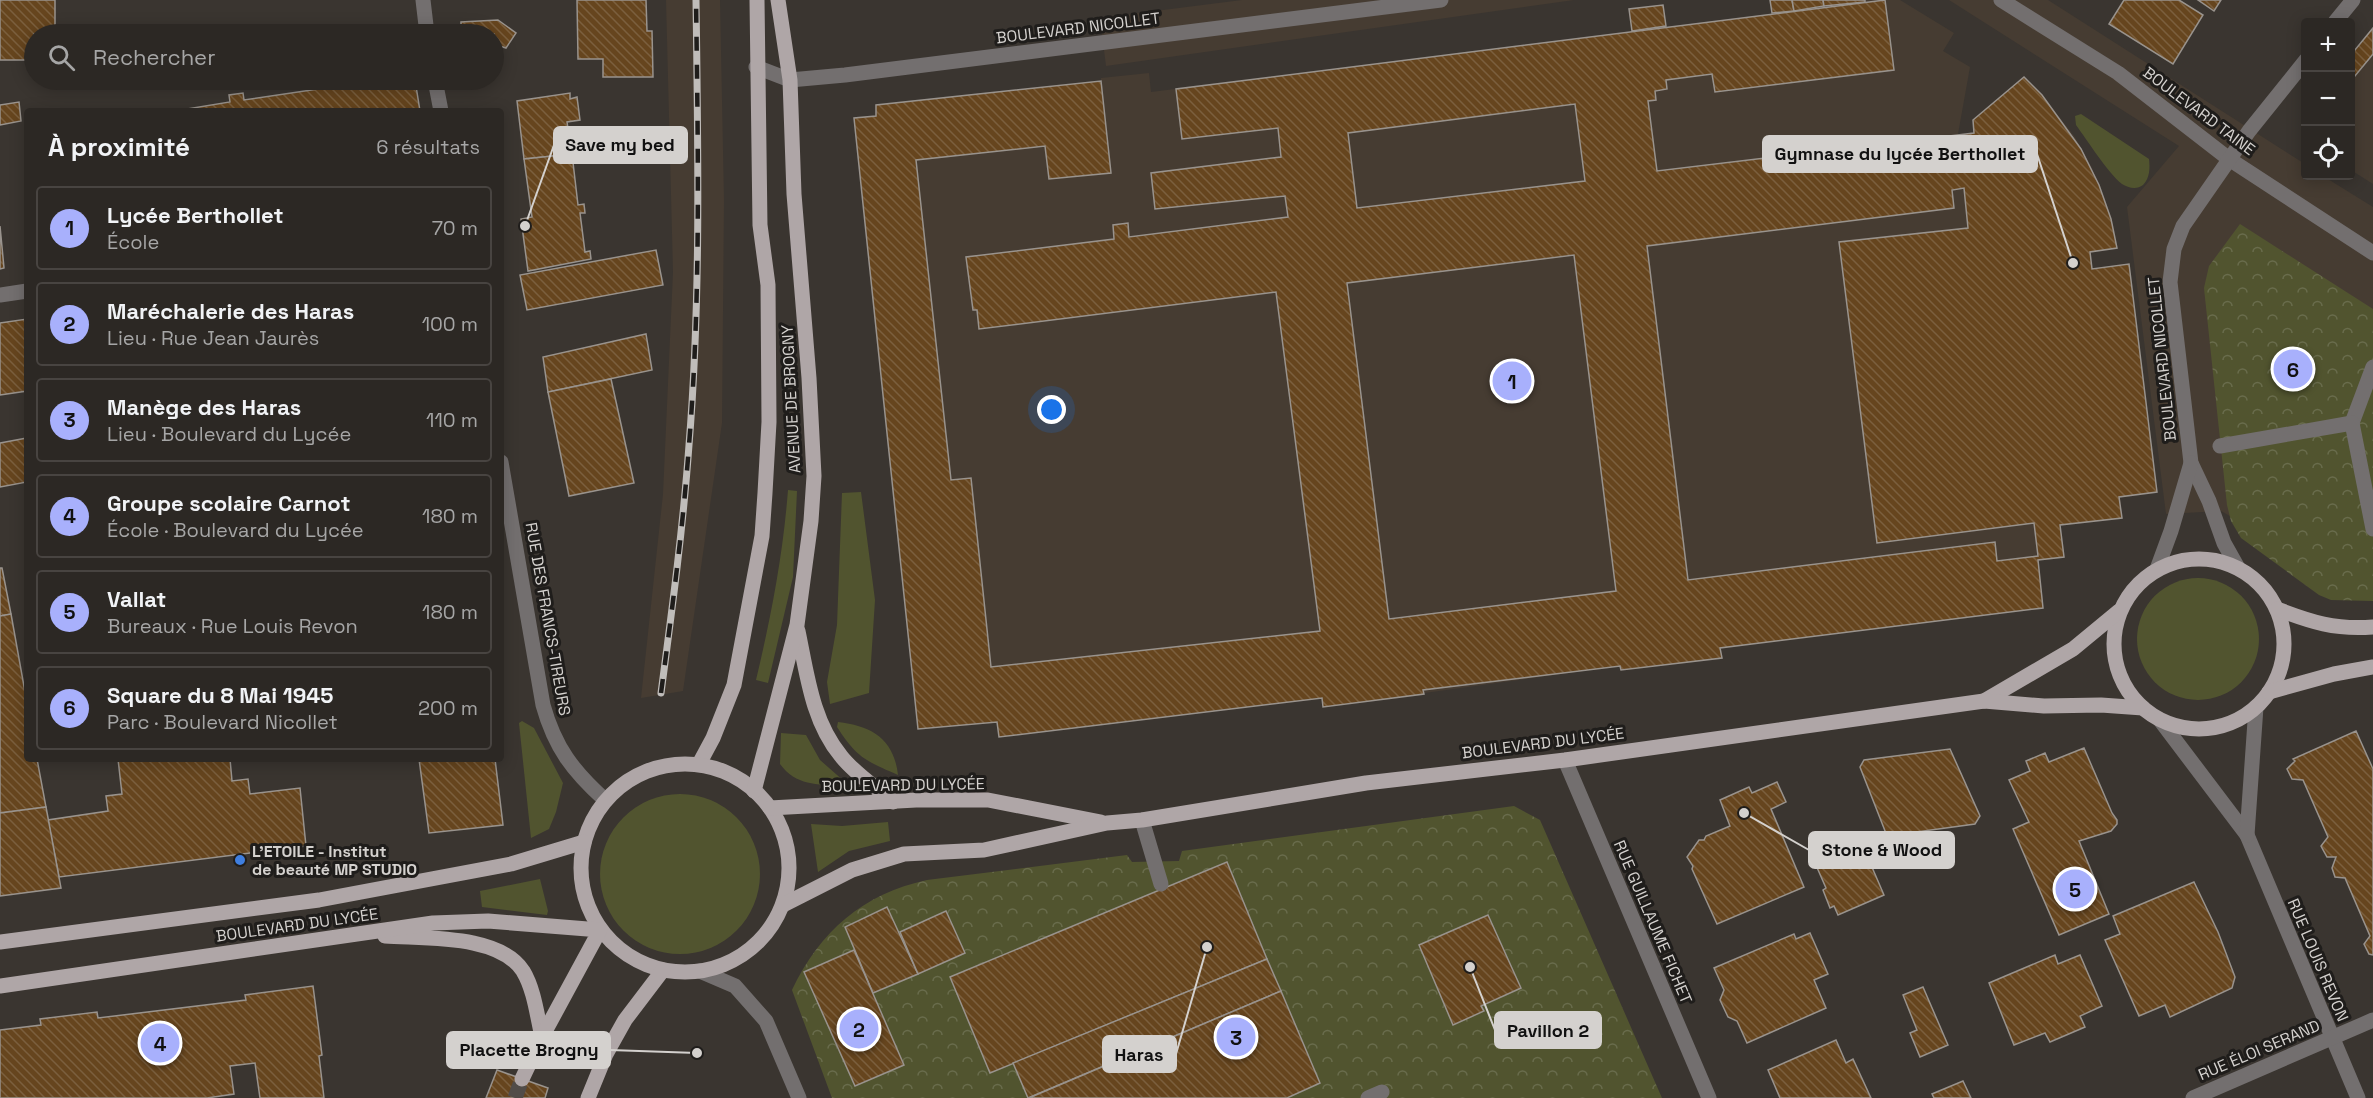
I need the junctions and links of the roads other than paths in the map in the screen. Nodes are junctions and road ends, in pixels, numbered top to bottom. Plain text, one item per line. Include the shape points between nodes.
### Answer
1 (423, 0) edge
2 (757, 0) edge
3 (778, 0) edge
4 (1441, 0) edge
5 (2001, 0) edge
6 (2353, 0) edge
7 (2338, 18) edge
8 (426, 24) edge
9 (2301, 66) edge
10 (756, 67) junction
11 (790, 80) junction
12 (437, 90) edge
13 (440, 108) edge
14 (2229, 159) junction
15 (2373, 253) edge
16 (24, 291) edge
17 (0, 295) edge
18 (2373, 367) edge
19 (2352, 423) junction
20 (2220, 446) dead end
21 (2191, 463) junction
22 (504, 479) edge
23 (2373, 529) edge
24 (2238, 568) junction
25 (2157, 569) junction
26 (2277, 609) junction
27 (2120, 611) junction
28 (797, 625) junction
29 (2373, 627) edge
30 (2373, 667) edge
31 (2269, 692) junction
32 (1984, 701) junction
33 (2256, 707) junction
34 (2143, 708) junction
35 (2160, 720) junction
36 (1565, 760) junction
37 (699, 764) junction
38 (754, 791) junction
39 (605, 800) junction
40 (893, 802) junction
41 (770, 808) junction
42 (1142, 820) junction
43 (1107, 823) junction
44 (2247, 835) junction
45 (584, 842) junction
46 (1161, 884) dead end
47 (783, 905) junction
48 (600, 930) junction
49 (358, 935) junction
50 (0, 942) edge
51 (663, 970) junction
52 (700, 971) junction
53 (0, 986) edge
54 (2373, 1020) edge
55 (542, 1037) junction
56 (2332, 1039) junction
57 (522, 1079) tunnel mouth
58 (588, 1098) edge
59 (800, 1098) edge
60 (1709, 1098) edge
61 (2193, 1098) edge
62 (2358, 1098) edge

1 - 8 street
2 - 10 main road, AVENUE DE BROGNY
3 - 11 main road, AVENUE DE BROGNY
4 - 11 street, BOULEVARD NICOLLET
5 - 14 street, BOULEVARD TAINE via 2118,73
6 - 7 street
9 - 14 street, BOULEVARD NICOLLET
10 - 11 street, BOULEVARD NICOLLET
10 - 37 main road, AVENUE DE BROGNY via 760,225 768,285 769,342 763,525 734,684
11 - 28 main road, AVENUE DE BROGNY via 814,476
12 - 13 street
14 - 15 street, BOULEVARD TAINE
14 - 21 street, BOULEVARD NICOLLET via 2183,226 2171,266
16 - 17 street
18 - 19 street
19 - 20 street
19 - 23 street
21 - 24 street, BOULEVARD NICOLLET
21 - 25 street, BOULEVARD NICOLLET
22 - 39 street, RUE DES FRANCS-TIREURS via 548,725 571,766
24 - 25 main road via 2223,562 2190,559
24 - 26 main road via 2261,585
25 - 27 main road via 2136,587
26 - 29 main road via 2327,626
26 - 31 main road via 2284,642 2283,660
27 - 32 main road, BOULEVARD DU LYCÉE via 2090,637
27 - 34 main road via 2114,632 2118,674
28 - 38 main road, AVENUE DE BROGNY
28 - 40 main road via 815,708 827,737 841,758
30 - 31 main road
31 - 33 main road
32 - 34 main road, BOULEVARD DU LYCÉE
32 - 36 main road, BOULEVARD DU LYCÉE
33 - 35 main road via 2239,719 2199,729
33 - 44 street, RUE LOUIS REVON
34 - 35 main road
35 - 44 street, RUE LOUIS REVON
36 - 42 main road, BOULEVARD DU LYCÉE via 1366,783
36 - 60 street, RUE GUILLAUME FICHET
37 - 38 main road via 728,773
37 - 39 main road via 673,764 647,771 624,783
38 - 41 main road
39 - 45 main road
40 - 41 main road, BOULEVARD DU LYCÉE
40 - 43 main road, BOULEVARD DU LYCÉE via 988,800
41 - 47 main road via 787,849 789,872
42 - 43 main road, BOULEVARD DU LYCÉE
42 - 46 street
43 - 47 main road, BOULEVARD DU LYCÉE via 984,850 904,854 852,870
44 - 56 street, RUE LOUIS REVON
45 - 48 main road via 580,873 586,903
45 - 50 main road, BOULEVARD DU LYCÉE via 511,864 320,900
47 - 52 main road via 764,937 735,959
48 - 49 main road, BOULEVARD DU LYCÉE via 464,920
48 - 51 main road via 628,956
48 - 55 main road
49 - 53 main road, BOULEVARD DU LYCÉE
49 - 55 main road via 469,942 504,952 530,986
51 - 52 main road
51 - 58 main road via 625,1020
52 - 59 street via 735,986 766,1022
54 - 56 street, RUE ÉLOI SERAND
55 - 57 main road
56 - 61 street, RUE ÉLOI SERAND
56 - 62 street, RUE LOUIS REVON

